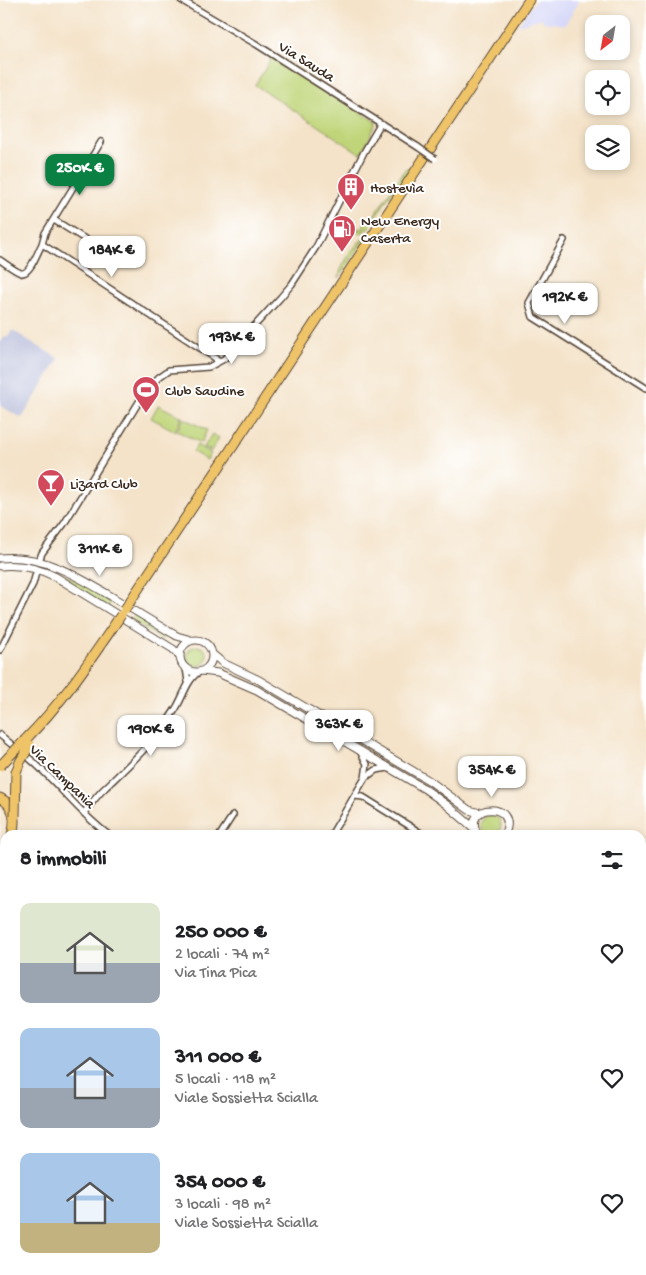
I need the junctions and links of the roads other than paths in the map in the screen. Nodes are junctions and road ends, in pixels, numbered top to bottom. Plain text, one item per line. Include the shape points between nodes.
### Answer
1 (181, 0) edge
2 (529, 0) edge
3 (381, 123) junction
4 (101, 142) dead end
5 (435, 159) dead end
6 (54, 220) junction
7 (564, 240) dead end
8 (42, 244) junction
9 (0, 260) edge
10 (122, 262) dead end
11 (218, 362) junction
12 (646, 388) edge
13 (0, 558) edge
14 (38, 565) junction
15 (0, 566) edge
16 (192, 640) junction
17 (0, 650) edge
18 (212, 654) junction
19 (180, 656) junction
20 (186, 668) junction
21 (200, 672) junction
22 (188, 683) junction
23 (0, 735) edge
24 (28, 742) junction
25 (361, 752) junction
26 (0, 766) edge
27 (388, 768) junction
28 (365, 778) junction
29 (355, 796) junction
30 (0, 798) edge
31 (84, 813) junction
32 (480, 813) junction
33 (233, 815) dead end
34 (15, 816) junction
35 (101, 829) edge
36 (13, 830) edge
37 (223, 830) edge
38 (334, 830) edge
39 (416, 830) edge
40 (475, 830) edge
41 (477, 830) edge
42 (507, 830) edge

1 - 3 street, Via Sauda
2 - 24 highway, bridge via 115,624
3 - 5 street, Via Sauda, bridge
3 - 11 street via 302,270 238,346
4 - 6 street
6 - 8 street
6 - 10 street
7 - 12 street via 529,303 533,318
8 - 9 street via 26,272 22,273
8 - 11 street
11 - 14 street via 203,368 169,370 145,392 64,524 42,553
13 - 14 street via 18,558
14 - 15 street
14 - 16 street via 73,574 177,636
14 - 17 street via 33,584
14 - 19 street
16 - 18 street via 204,642
16 - 19 street via 183,646
18 - 21 street via 209,666
18 - 32 street via 430,782 469,810
19 - 20 street
20 - 21 street
20 - 22 street
21 - 22 street
21 - 25 street via 218,673 246,684
22 - 31 street via 160,731
23 - 31 street, Via Campania via 38,766
24 - 26 highway, bridge
24 - 34 highway, bridge via 16,772
25 - 27 street
25 - 28 street via 367,764
27 - 28 street via 376,770
27 - 40 street via 439,799
28 - 29 street
29 - 38 street
29 - 39 street via 363,797
30 - 34 highway
31 - 35 street, Via Campania
32 - 41 street via 476,819
32 - 42 street via 489,809 499,811 505,818
33 - 37 street
34 - 36 highway

